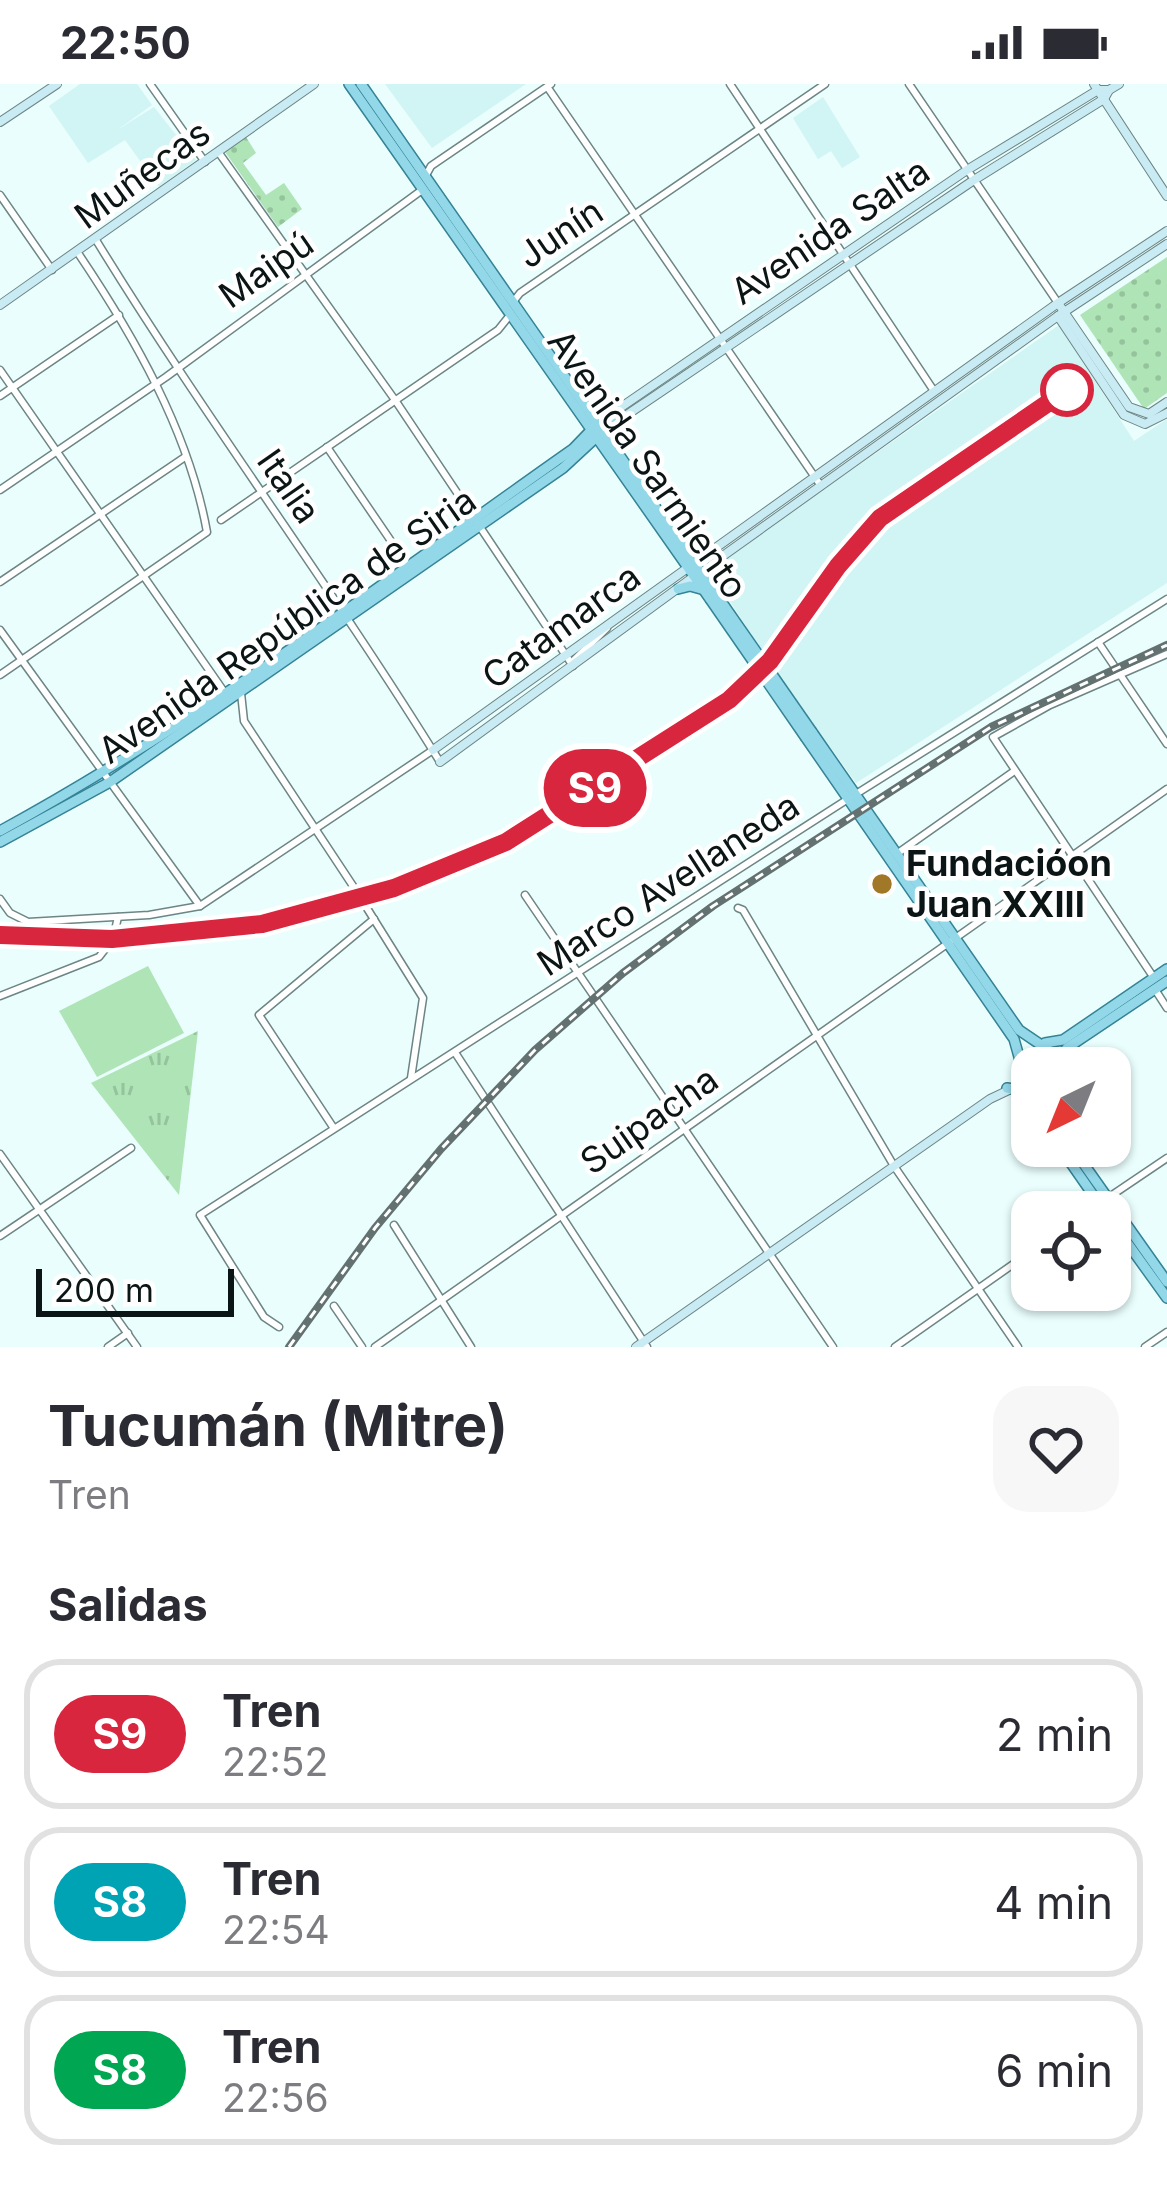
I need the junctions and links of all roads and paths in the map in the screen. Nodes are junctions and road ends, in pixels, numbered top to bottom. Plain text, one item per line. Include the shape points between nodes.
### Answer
1 (57, 84) edge
2 (150, 84) edge
3 (314, 84) edge
4 (350, 84) edge
5 (362, 84) edge
6 (730, 84) edge
7 (825, 84) edge
8 (909, 84) edge
9 (1119, 84) edge
10 (548, 85) edge
11 (1101, 91) edge
12 (0, 122) edge
13 (760, 129) junction
14 (219, 153) junction
15 (205, 162) junction
16 (967, 170) junction
17 (426, 176) junction
18 (974, 180) junction
19 (423, 188) junction
20 (0, 195) edge
21 (1167, 196) edge
22 (634, 216) junction
23 (1167, 232) edge
24 (96, 240) junction
25 (1167, 244) edge
26 (78, 253) junction
27 (846, 260) junction
28 (52, 270) junction
29 (307, 273) junction
30 (0, 305) edge
31 (512, 308) junction
32 (1060, 311) junction
33 (119, 315) junction
34 (722, 345) junction
35 (175, 368) junction
36 (0, 370) edge
37 (154, 385) junction
38 (12, 388) junction
39 (938, 396) junction
40 (0, 397) edge
41 (395, 400) junction
42 (1167, 402) edge
43 (584, 413) junction
44 (618, 413) junction
45 (1167, 413) edge
46 (1140, 419) junction
47 (597, 431) junction
48 (327, 446) junction
49 (56, 452) junction
50 (574, 454) junction
51 (614, 455) junction
52 (185, 457) junction
53 (818, 482) junction
54 (0, 490) edge
55 (260, 492) junction
56 (100, 514) junction
57 (221, 520) dead end
58 (476, 523) junction
59 (716, 561) junction
60 (408, 566) junction
61 (694, 570) junction
62 (143, 577) junction
63 (0, 582) edge
64 (678, 589) junction
65 (711, 594) junction
66 (1167, 599) edge
67 (345, 615) junction
68 (0, 630) edge
69 (1098, 642) junction
70 (1167, 654) edge
71 (22, 660) junction
72 (570, 662) junction
73 (1119, 674) junction
74 (0, 675) edge
75 (233, 692) junction
76 (1167, 744) edge
77 (433, 750) junction
78 (440, 762) joint
79 (1013, 772) junction
80 (107, 778) junction
81 (1167, 789) edge
82 (852, 797) junction
83 (317, 830) junction
84 (0, 831) edge
85 (0, 842) edge
86 (897, 855) junction
87 (1072, 857) junction
88 (525, 895) dead end
89 (0, 899) edge
90 (200, 906) junction
91 (738, 908) dead end
92 (118, 916) junction
93 (374, 919) junction
94 (951, 942) junction
95 (1167, 969) edge
96 (581, 973) junction
97 (1167, 981) edge
98 (1154, 984) junction
99 (3, 994) edge
100 (1167, 1008) edge
101 (816, 1035) junction
102 (1037, 1043) junction
103 (1017, 1047) edge
104 (1032, 1047) edge
105 (1043, 1047) edge
106 (1068, 1047) edge
107 (455, 1053) junction
108 (411, 1078) junction
109 (1011, 1086) edge
110 (1007, 1088) junction
111 (1011, 1089) edge
112 (333, 1127) junction
113 (684, 1129) junction
114 (131, 1148) dead end
115 (0, 1154) edge
116 (1167, 1158) edge
117 (894, 1166) junction
118 (1126, 1191) edge
119 (38, 1209) junction
120 (560, 1216) junction
121 (394, 1226) dead end
122 (0, 1235) edge
123 (1131, 1239) edge
124 (1131, 1246) edge
125 (767, 1255) junction
126 (1011, 1265) edge
127 (1167, 1282) edge
128 (978, 1288) junction
129 (1167, 1298) edge
130 (441, 1300) junction
131 (334, 1306) dead end
132 (279, 1327) dead end
133 (1167, 1332) edge
134 (128, 1334) junction
135 (642, 1345) edge
136 (136, 1346) edge
137 (108, 1347) edge
138 (362, 1347) edge
139 (375, 1347) edge
140 (471, 1347) edge
141 (833, 1347) edge
142 (895, 1347) edge
143 (1018, 1347) edge
144 (1145, 1347) edge

1 - 12 main road
2 - 15 street
3 - 14 main road, Muñecas
4 - 19 main road, Avenida Sarmiento
5 - 17 main road, Avenida Sarmiento
6 - 13 street
7 - 13 street, Junín
8 - 16 street
9 - 11 main road, Avenida Salta
10 - 17 street
10 - 22 street
11 - 16 main road, Avenida Salta
11 - 18 main road, Avenida Salta
11 - 21 main road
13 - 22 street, Junín
13 - 27 street
14 - 15 main road, Muñecas
14 - 29 street
15 - 24 main road, Muñecas
16 - 18 street
16 - 27 main road, Avenida Salta
17 - 19 street
17 - 31 main road, Avenida Sarmiento
18 - 27 main road, Avenida Salta
18 - 32 street
19 - 29 street, Maipú
19 - 31 main road, Avenida Sarmiento
20 - 28 street
22 - 31 street, Junín via 520,293
22 - 34 street
23 - 32 main road, Catamarca
24 - 26 main road, Muñecas
24 - 35 street, Italia
25 - 32 main road, Catamarca
26 - 28 main road, Muñecas
26 - 33 street
27 - 34 main road, Avenida Salta
27 - 39 street
28 - 30 main road, Muñecas
29 - 35 street, Maipú
29 - 41 street
31 - 41 street, Junín via 498,330
31 - 43 main road, Avenida Sarmiento
32 - 39 main road, Catamarca
32 - 46 main road
33 - 37 street
33 - 38 street
34 - 44 main road, Avenida Salta
34 - 53 street
35 - 37 street, Maipú
35 - 55 street, Italia
36 - 38 street
37 - 49 street, Maipú
37 - 52 street
38 - 40 street
38 - 49 street
39 - 53 main road, Catamarca
41 - 48 street, Junín
41 - 58 street
42 - 46 main road
43 - 44 main road
43 - 47 main road, Avenida Sarmiento
43 - 50 main road
44 - 47 main road, Avenida Salta
44 - 51 main road
45 - 46 main road
47 - 50 main road, Avenida República de Siria
47 - 51 main road, Avenida Sarmiento
48 - 55 street, Junín
48 - 60 street
49 - 54 street, Maipú
49 - 56 street
50 - 51 main road
50 - 58 main road, Avenida República de Siria
51 - 61 main road, Avenida Sarmiento
52 - 56 street
52 - 62 street via 207,532
53 - 59 main road, Catamarca
53 - 61 main road, Catamarca
55 - 57 street, Junín
55 - 67 street, Italia
56 - 62 street
56 - 63 street
58 - 60 main road, Avenida República de Siria
58 - 67 main road, Avenida República de Siria
58 - 72 street
59 - 61 main road, Catamarca
59 - 65 main road
60 - 67 main road, Avenida República de Siria
61 - 64 main road, Catamarca
61 - 65 main road, Avenida Sarmiento
61 - 72 main road, Catamarca via 611,623
62 - 71 street
62 - 75 street
64 - 65 main road
64 - 72 main road, Catamarca
65 - 82 main road, Avenida Sarmiento, bridge
66 - 69 street, Marco Avellaneda
67 - 75 main road, Avenida República de Siria
67 - 77 street, Italia
68 - 71 street
69 - 73 street
69 - 82 street, Marco Avellaneda
70 - 73 street
71 - 74 street
71 - 80 street
72 - 77 main road, Catamarca
72 - 78 main road, Catamarca
73 - 76 street
73 - 79 street via 993,737
75 - 80 main road, Avenida República de Siria
75 - 83 street
77 - 78 street, Italia
77 - 83 street, Catamarca
79 - 86 street
79 - 87 street
80 - 84 main road, Avenida República de Siria
80 - 85 main road, Avenida República de Siria
80 - 90 street
81 - 87 street, Suipacha
82 - 86 main road, Avenida Sarmiento
82 - 94 main road, Avenida Sarmiento
82 - 96 street, Marco Avellaneda
83 - 90 street, Catamarca
83 - 93 street, bridge
86 - 94 main road, Avenida Sarmiento
87 - 94 street, Suipacha
87 - 98 street
88 - 96 street
89 - 92 street, Catamarca via 28,922
90 - 92 street, Catamarca
91 - 101 street
92 - 99 street via 99,957
93 - 108 street via 423,998
93 - 112 street via 259,1015
94 - 101 street, Suipacha
94 - 102 main road, Avenida Sarmiento
94 - 103 main road, Avenida Sarmiento
95 - 98 main road
96 - 107 street, Marco Avellaneda
96 - 113 street
97 - 98 main road
98 - 100 street
98 - 102 main road via 1063,1040
98 - 106 main road
101 - 113 street, Suipacha
101 - 117 street
102 - 104 main road
102 - 105 main road, Avenida Sarmiento
107 - 108 street, Marco Avellaneda
107 - 120 street
108 - 112 street, Marco Avellaneda
109 - 110 main road
110 - 111 main road
110 - 117 main road
112 - 132 street, Marco Avellaneda via 200,1215 264,1317
113 - 120 street, Suipacha
113 - 125 street
114 - 119 street
115 - 119 street
116 - 118 street
117 - 125 main road
117 - 128 street
119 - 122 street
119 - 134 street
120 - 130 street, Suipacha
120 - 135 street
121 - 130 street
123 - 127 main road
124 - 129 main road
125 - 135 main road
125 - 141 street
126 - 128 street
128 - 142 street
128 - 143 street
130 - 139 street, Suipacha
130 - 140 street
131 - 138 street
133 - 144 street
134 - 136 street
134 - 137 street

